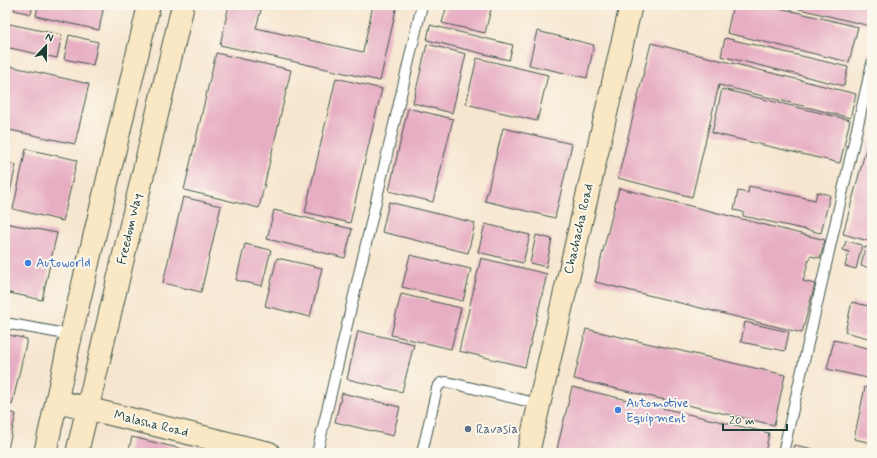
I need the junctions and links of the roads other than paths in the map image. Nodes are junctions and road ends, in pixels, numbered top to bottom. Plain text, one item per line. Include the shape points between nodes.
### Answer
1 (149, 5) edge
2 (183, 5) edge
3 (422, 5) edge
4 (631, 5) edge
5 (872, 63) edge
6 (5, 323) edge
7 (71, 335) junction
8 (57, 401) junction
9 (539, 404) junction
10 (88, 408) junction
11 (45, 453) edge
12 (77, 453) edge
13 (268, 453) edge
14 (317, 453) edge
15 (422, 453) edge
16 (528, 453) edge
17 (783, 453) edge

1 - 7 main road
2 - 10 main road, Freedom Way
3 - 14 lane
4 - 9 main road, Chachacha Road
5 - 17 lane
6 - 7 lane
7 - 8 main road
8 - 10 main road, Malasha Road
8 - 11 main road
9 - 15 lane via 446,382 441,383 437,388
9 - 16 main road, Chachacha Road
10 - 12 main road, Freedom Way
10 - 13 main road, Malasha Road

